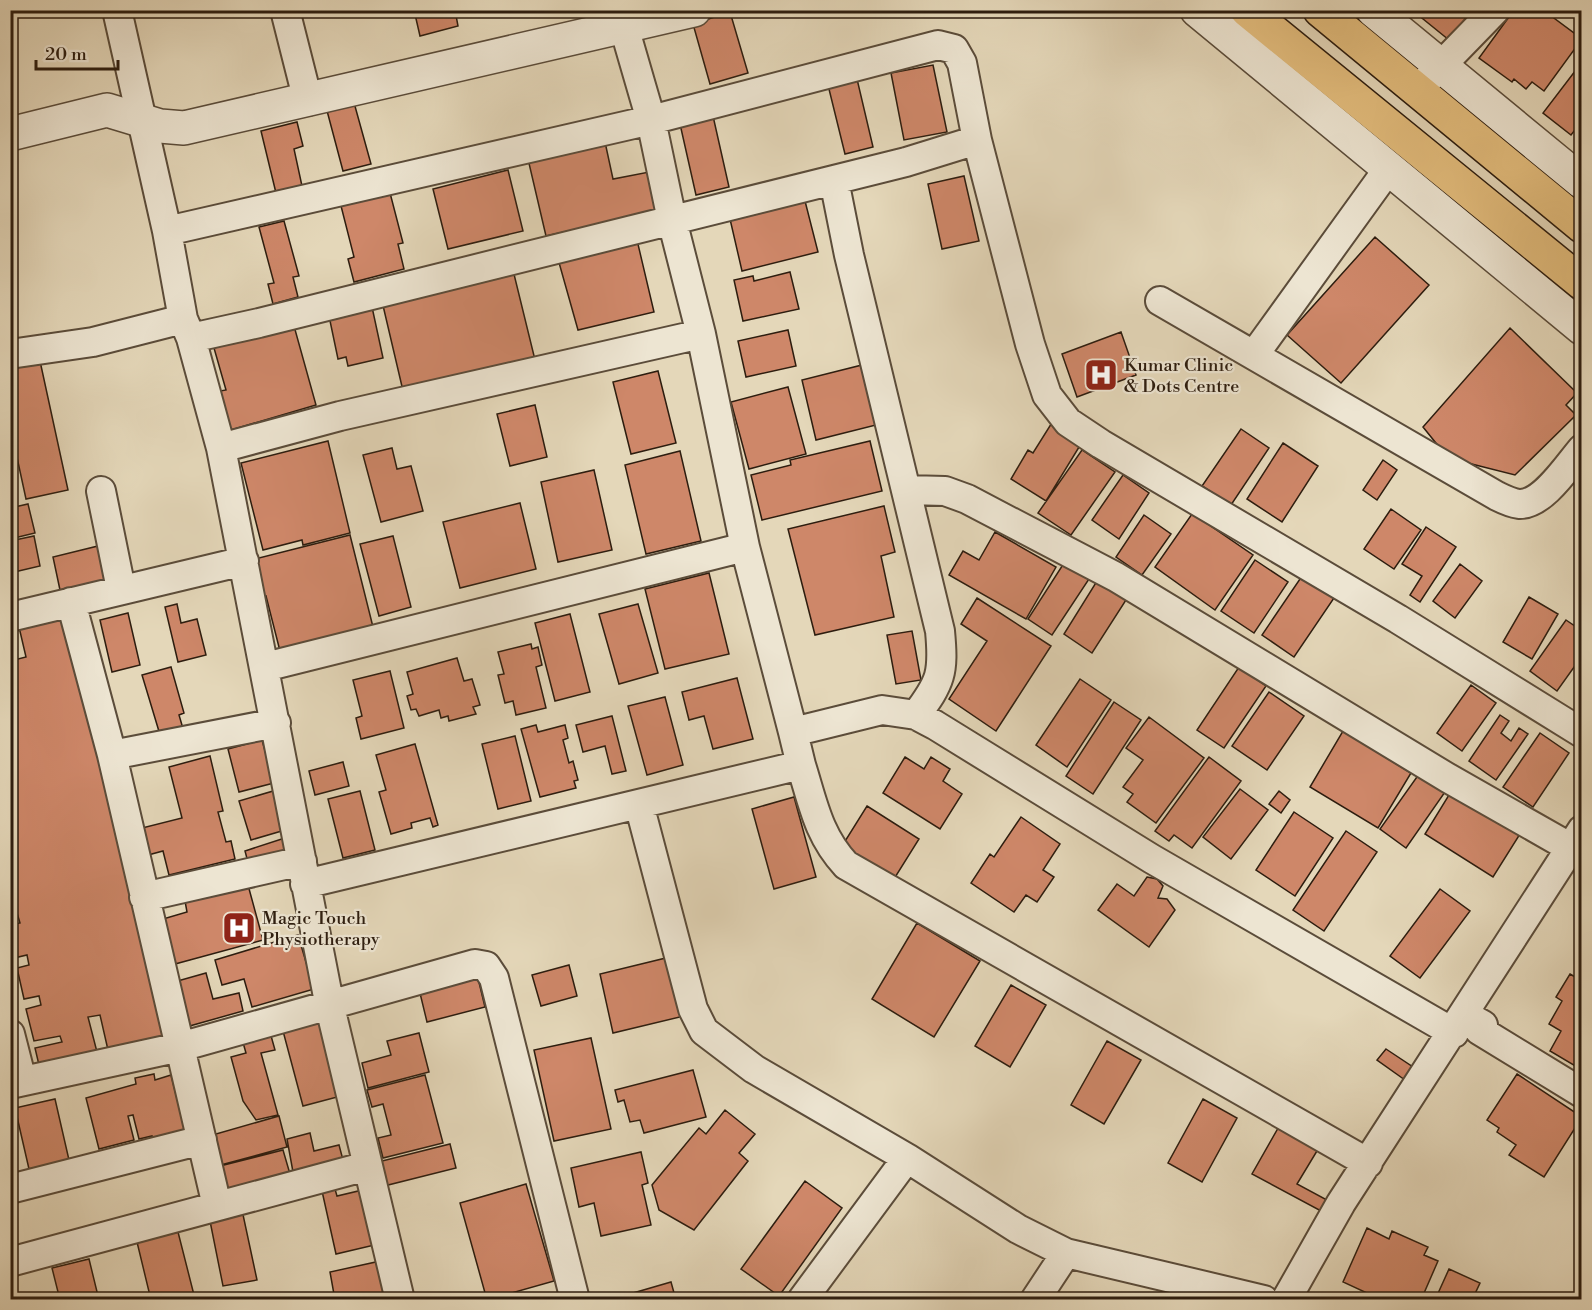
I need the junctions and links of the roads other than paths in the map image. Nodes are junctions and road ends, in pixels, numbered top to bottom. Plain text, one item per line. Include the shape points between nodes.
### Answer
1 (117, 10) edge
2 (285, 10) edge
3 (1197, 10) edge
4 (1247, 10) edge
5 (1320, 10) edge
6 (1373, 10) edge
7 (1495, 10) edge
8 (686, 11) edge
9 (624, 27) junction
10 (1440, 66) junction
11 (1417, 91) junction
12 (308, 101) junction
13 (143, 120) junction
14 (651, 120) junction
15 (10, 134) edge
16 (977, 140) junction
17 (1389, 168) junction
18 (834, 180) junction
19 (1581, 182) edge
20 (672, 220) junction
21 (1581, 226) edge
22 (167, 231) junction
23 (1581, 283) edge
24 (1160, 301) dead end
25 (187, 328) junction
26 (1581, 328) edge
27 (701, 334) junction
28 (10, 354) edge
29 (1254, 355) junction
30 (221, 448) junction
31 (1581, 449) edge
32 (907, 490) junction
33 (101, 491) dead end
34 (745, 547) junction
35 (244, 561) junction
36 (121, 590) junction
37 (71, 602) junction
38 (10, 617) edge
39 (265, 667) junction
40 (916, 716) junction
41 (276, 723) junction
42 (793, 732) junction
43 (1581, 733) edge
44 (112, 755) junction
45 (801, 765) junction
46 (639, 804) junction
47 (1576, 839) edge
48 (304, 872) junction
49 (144, 897) junction
50 (330, 1007) junction
51 (1464, 1025) junction
52 (10, 1034) edge
53 (180, 1047) junction
54 (16, 1082) edge
55 (1581, 1093) edge
56 (202, 1140) junction
57 (907, 1158) junction
58 (1368, 1163) junction
59 (367, 1166) junction
60 (10, 1189) edge
61 (217, 1206) junction
62 (1066, 1253) junction
63 (10, 1262) edge
64 (400, 1299) edge
65 (575, 1299) edge
66 (802, 1299) edge
67 (1035, 1299) edge
68 (1264, 1299) edge
69 (1286, 1299) edge

1 - 13 street
2 - 12 street
3 - 17 street
4 - 23 highway
5 - 11 highway
6 - 10 street
7 - 10 street
8 - 9 street
9 - 12 street
9 - 14 street
10 - 11 street
10 - 19 street
11 - 21 highway
12 - 13 street via 184,128
13 - 15 street via 107,110
13 - 22 street
14 - 16 street via 938,45 954,49 962,63
14 - 20 street
14 - 22 street
16 - 18 street
16 - 43 street via 1029,344 1047,396 1068,422
17 - 26 street
17 - 29 street
18 - 20 street
18 - 32 street
20 - 25 street
20 - 27 street
22 - 25 street
24 - 29 street
25 - 28 street
25 - 30 street
27 - 30 street via 340,416
27 - 34 street
29 - 31 street via 1497,496 1519,504 1532,501 1550,488
30 - 35 street
32 - 40 street via 942,654 941,675
32 - 47 street via 945,491 967,499 1116,577 1448,778
33 - 36 street
34 - 39 street
34 - 42 street
35 - 36 street
35 - 39 street
36 - 37 street
37 - 38 street
37 - 44 street
39 - 41 street
40 - 42 street via 882,710
40 - 51 street via 1162,865
41 - 44 street
41 - 48 street
42 - 45 street
44 - 49 street
45 - 46 street
45 - 58 street via 830,848 846,865
46 - 48 street
46 - 57 street via 693,1009 704,1031 754,1069
47 - 51 street
48 - 49 street
48 - 50 street
49 - 53 street
50 - 53 street
50 - 59 street
50 - 65 street via 475,964 486,966 494,978
51 - 55 street
51 - 58 street
52 - 54 street
53 - 54 street
53 - 56 street
56 - 60 street
56 - 61 street
57 - 62 street via 1018,1229
57 - 66 street
58 - 69 street
59 - 61 street
59 - 64 street
61 - 63 street
62 - 67 street
62 - 68 street

